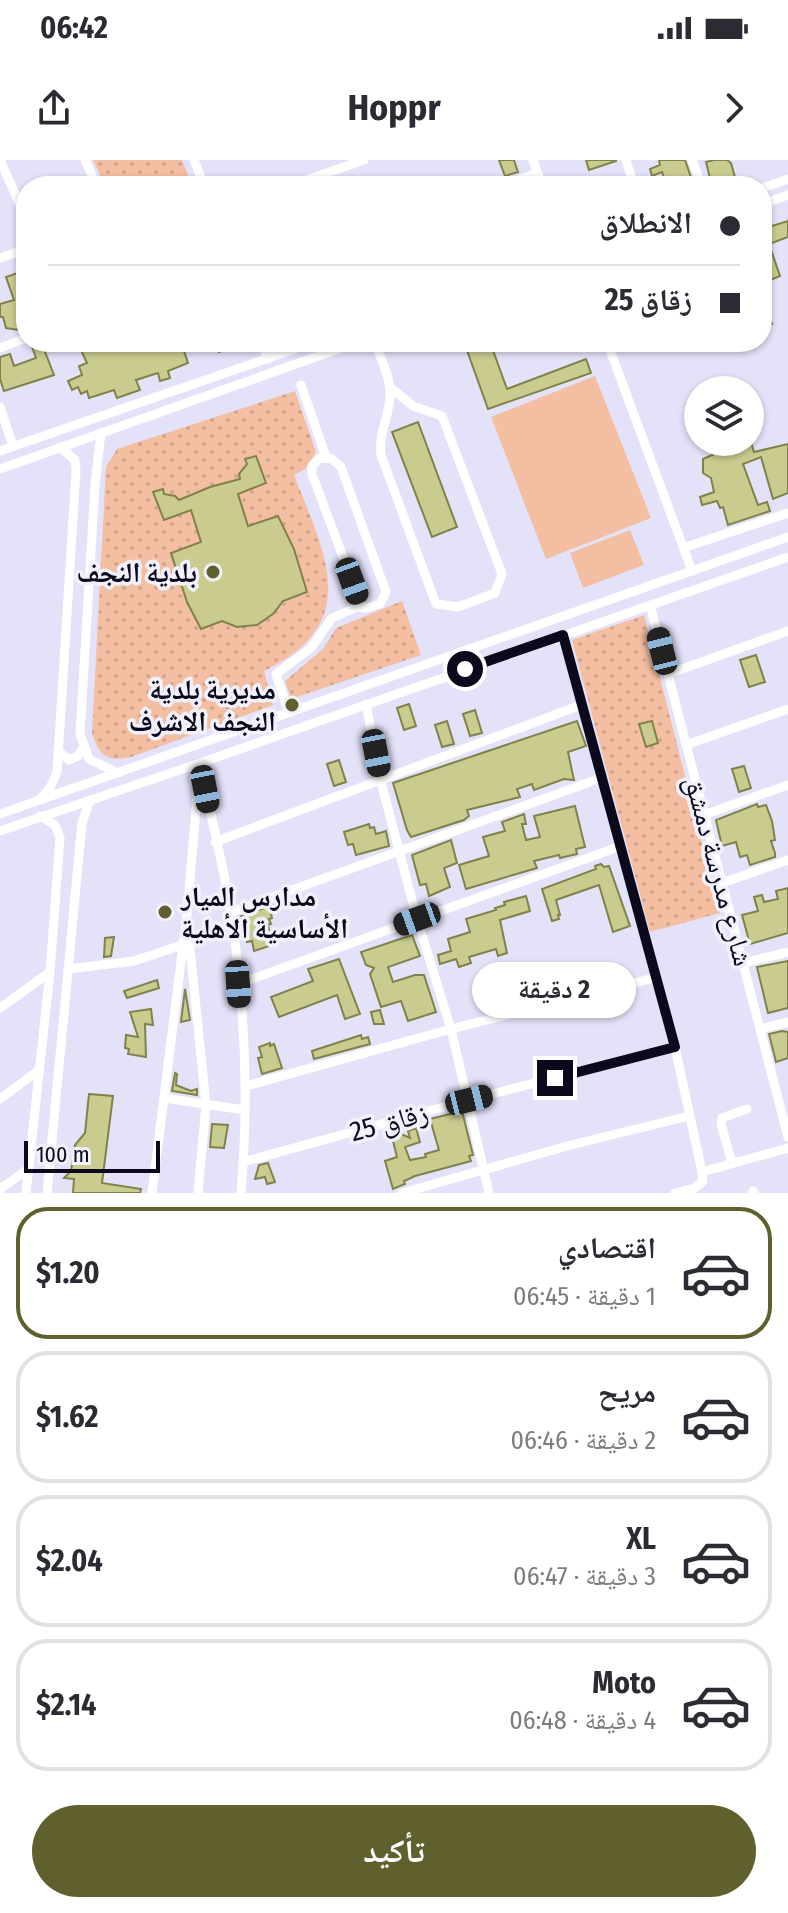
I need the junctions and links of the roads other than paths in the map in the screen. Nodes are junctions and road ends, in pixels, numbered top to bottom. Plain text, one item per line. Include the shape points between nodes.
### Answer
1 (0, 160) edge
2 (364, 160) edge
3 (533, 160) edge
4 (538, 173) junction
5 (318, 176) edge
6 (529, 176) edge
7 (539, 176) edge
8 (16, 196) edge
9 (265, 352) edge
10 (287, 352) edge
11 (330, 352) edge
12 (378, 352) edge
13 (611, 352) edge
14 (268, 359) junction
15 (301, 385) dead end
16 (391, 388) junction
17 (0, 407) edge
18 (101, 433) junction
19 (13, 446) junction
20 (60, 447) junction
21 (0, 451) edge
22 (326, 457) junction
23 (0, 469) edge
24 (75, 485) junction
25 (95, 485) junction
26 (788, 513) edge
27 (788, 537) edge
28 (683, 548) junction
29 (788, 557) edge
30 (692, 571) junction
31 (650, 605) junction
32 (362, 608) junction
33 (788, 631) edge
34 (563, 635) junction
35 (437, 661) junction
36 (410, 670) junction
37 (668, 674) junction
38 (440, 678) junction
39 (414, 687) junction
40 (366, 704) junction
41 (581, 705) junction
42 (788, 709) edge
43 (289, 713) junction
44 (686, 745) junction
45 (84, 747) junction
46 (58, 751) junction
47 (200, 763) junction
48 (118, 773) junction
49 (380, 778) junction
50 (601, 778) junction
51 (788, 785) edge
52 (90, 800) junction
53 (38, 801) junction
54 (0, 814) edge
55 (704, 815) junction
56 (40, 816) junction
57 (0, 831) edge
58 (215, 842) junction
59 (621, 846) junction
60 (399, 851) junction
61 (788, 860) edge
62 (722, 883) junction
63 (231, 912) junction
64 (187, 914) junction
65 (417, 919) junction
66 (182, 945) junction
67 (788, 952) edge
68 (743, 963) junction
69 (68, 969) junction
70 (50, 972) junction
71 (654, 978) junction
72 (238, 984) junction
73 (0, 1008) edge
74 (788, 1022) edge
75 (451, 1029) junction
76 (760, 1029) junction
77 (675, 1047) junction
78 (59, 1063) junction
79 (39, 1065) junction
80 (246, 1086) junction
81 (164, 1098) junction
82 (783, 1098) edge
83 (0, 1099) edge
84 (469, 1100) junction
85 (35, 1101) junction
86 (55, 1104) junction
87 (206, 1105) junction
88 (747, 1109) dead end
89 (245, 1110) junction
90 (689, 1116) junction
91 (788, 1137) edge
92 (788, 1148) edge
93 (243, 1162) junction
94 (732, 1163) junction
95 (27, 1170) junction
96 (484, 1171) junction
97 (702, 1172) junction
98 (0, 1189) edge
99 (26, 1193) edge
100 (47, 1193) edge
101 (152, 1193) edge
102 (198, 1193) edge
103 (241, 1193) edge
104 (402, 1193) edge
105 (489, 1193) edge
106 (675, 1193) edge

1 - 8 street
2 - 5 street
3 - 4 street
4 - 6 street
4 - 7 street
9 - 14 street
10 - 14 street
11 - 18 street
12 - 16 street
13 - 28 street
14 - 19 street
15 - 22 street
16 - 16 street via 413,406 442,416 502,574 495,593 458,607 436,604 381,455 379,441
17 - 19 street
18 - 20 street
18 - 25 street
19 - 21 street
20 - 23 street
20 - 24 street via 75,460
22 - 32 street via 315,462 312,474
22 - 32 street via 341,467 386,592 380,604
24 - 25 street
24 - 46 street
25 - 45 street via 80,734
26 - 28 street
27 - 30 street
28 - 30 street
29 - 31 street
30 - 35 street
31 - 34 street
31 - 37 street, شارع مدرسة دمشق
32 - 43 street via 332,618 311,648 276,674
33 - 37 street
34 - 38 street
34 - 41 street
35 - 36 street
35 - 38 street via 434,670
36 - 39 street via 417,678
36 - 43 street
37 - 44 street, شارع مدرسة دمشق
38 - 39 street
39 - 40 street
40 - 47 street
40 - 49 street
41 - 49 street
41 - 50 street
42 - 44 street
43 - 48 street
44 - 55 street, شارع مدرسة دمشق
45 - 46 street via 69,760
45 - 48 street via 89,759
46 - 53 street via 54,781
47 - 52 street
47 - 58 street
47 - 64 street
48 - 53 street
49 - 58 street
49 - 60 street
50 - 59 street
50 - 60 street
51 - 55 street
52 - 56 street
52 - 69 street via 82,823
53 - 54 street
55 - 62 street, شارع مدرسة دمشق
56 - 57 street
56 - 70 street via 55,825 60,838
58 - 63 street
59 - 65 street
59 - 71 street
60 - 63 street
60 - 65 street
61 - 62 street
62 - 68 street, شارع مدرسة دمشق
63 - 72 street
64 - 66 street
64 - 87 street
65 - 72 street
65 - 75 street
66 - 69 street via 134,961
66 - 81 street
67 - 68 street
68 - 76 street, شارع مدرسة دمشق
69 - 78 street
70 - 73 street
70 - 79 street
71 - 75 street
71 - 77 street
72 - 80 street
74 - 76 street
75 - 80 street
75 - 84 street
76 - 82 street, شارع مدرسة دمشق
77 - 84 street, زقاق 25
77 - 90 street
78 - 79 street
78 - 86 street
79 - 83 street
79 - 85 street
80 - 89 street
81 - 87 street
81 - 101 street
82 - 91 street, شارع مدرسة دمشق
84 - 93 street, زقاق 25
84 - 96 street
85 - 86 street via 46,1095
85 - 95 street
86 - 100 street
87 - 89 street
87 - 102 street
88 - 94 street via 722,1118
89 - 93 street
90 - 96 street
90 - 97 street
92 - 94 street
93 - 103 street
94 - 97 street
95 - 98 street
95 - 99 street
96 - 104 street
96 - 105 street
97 - 106 street via 703,1181 695,1188

